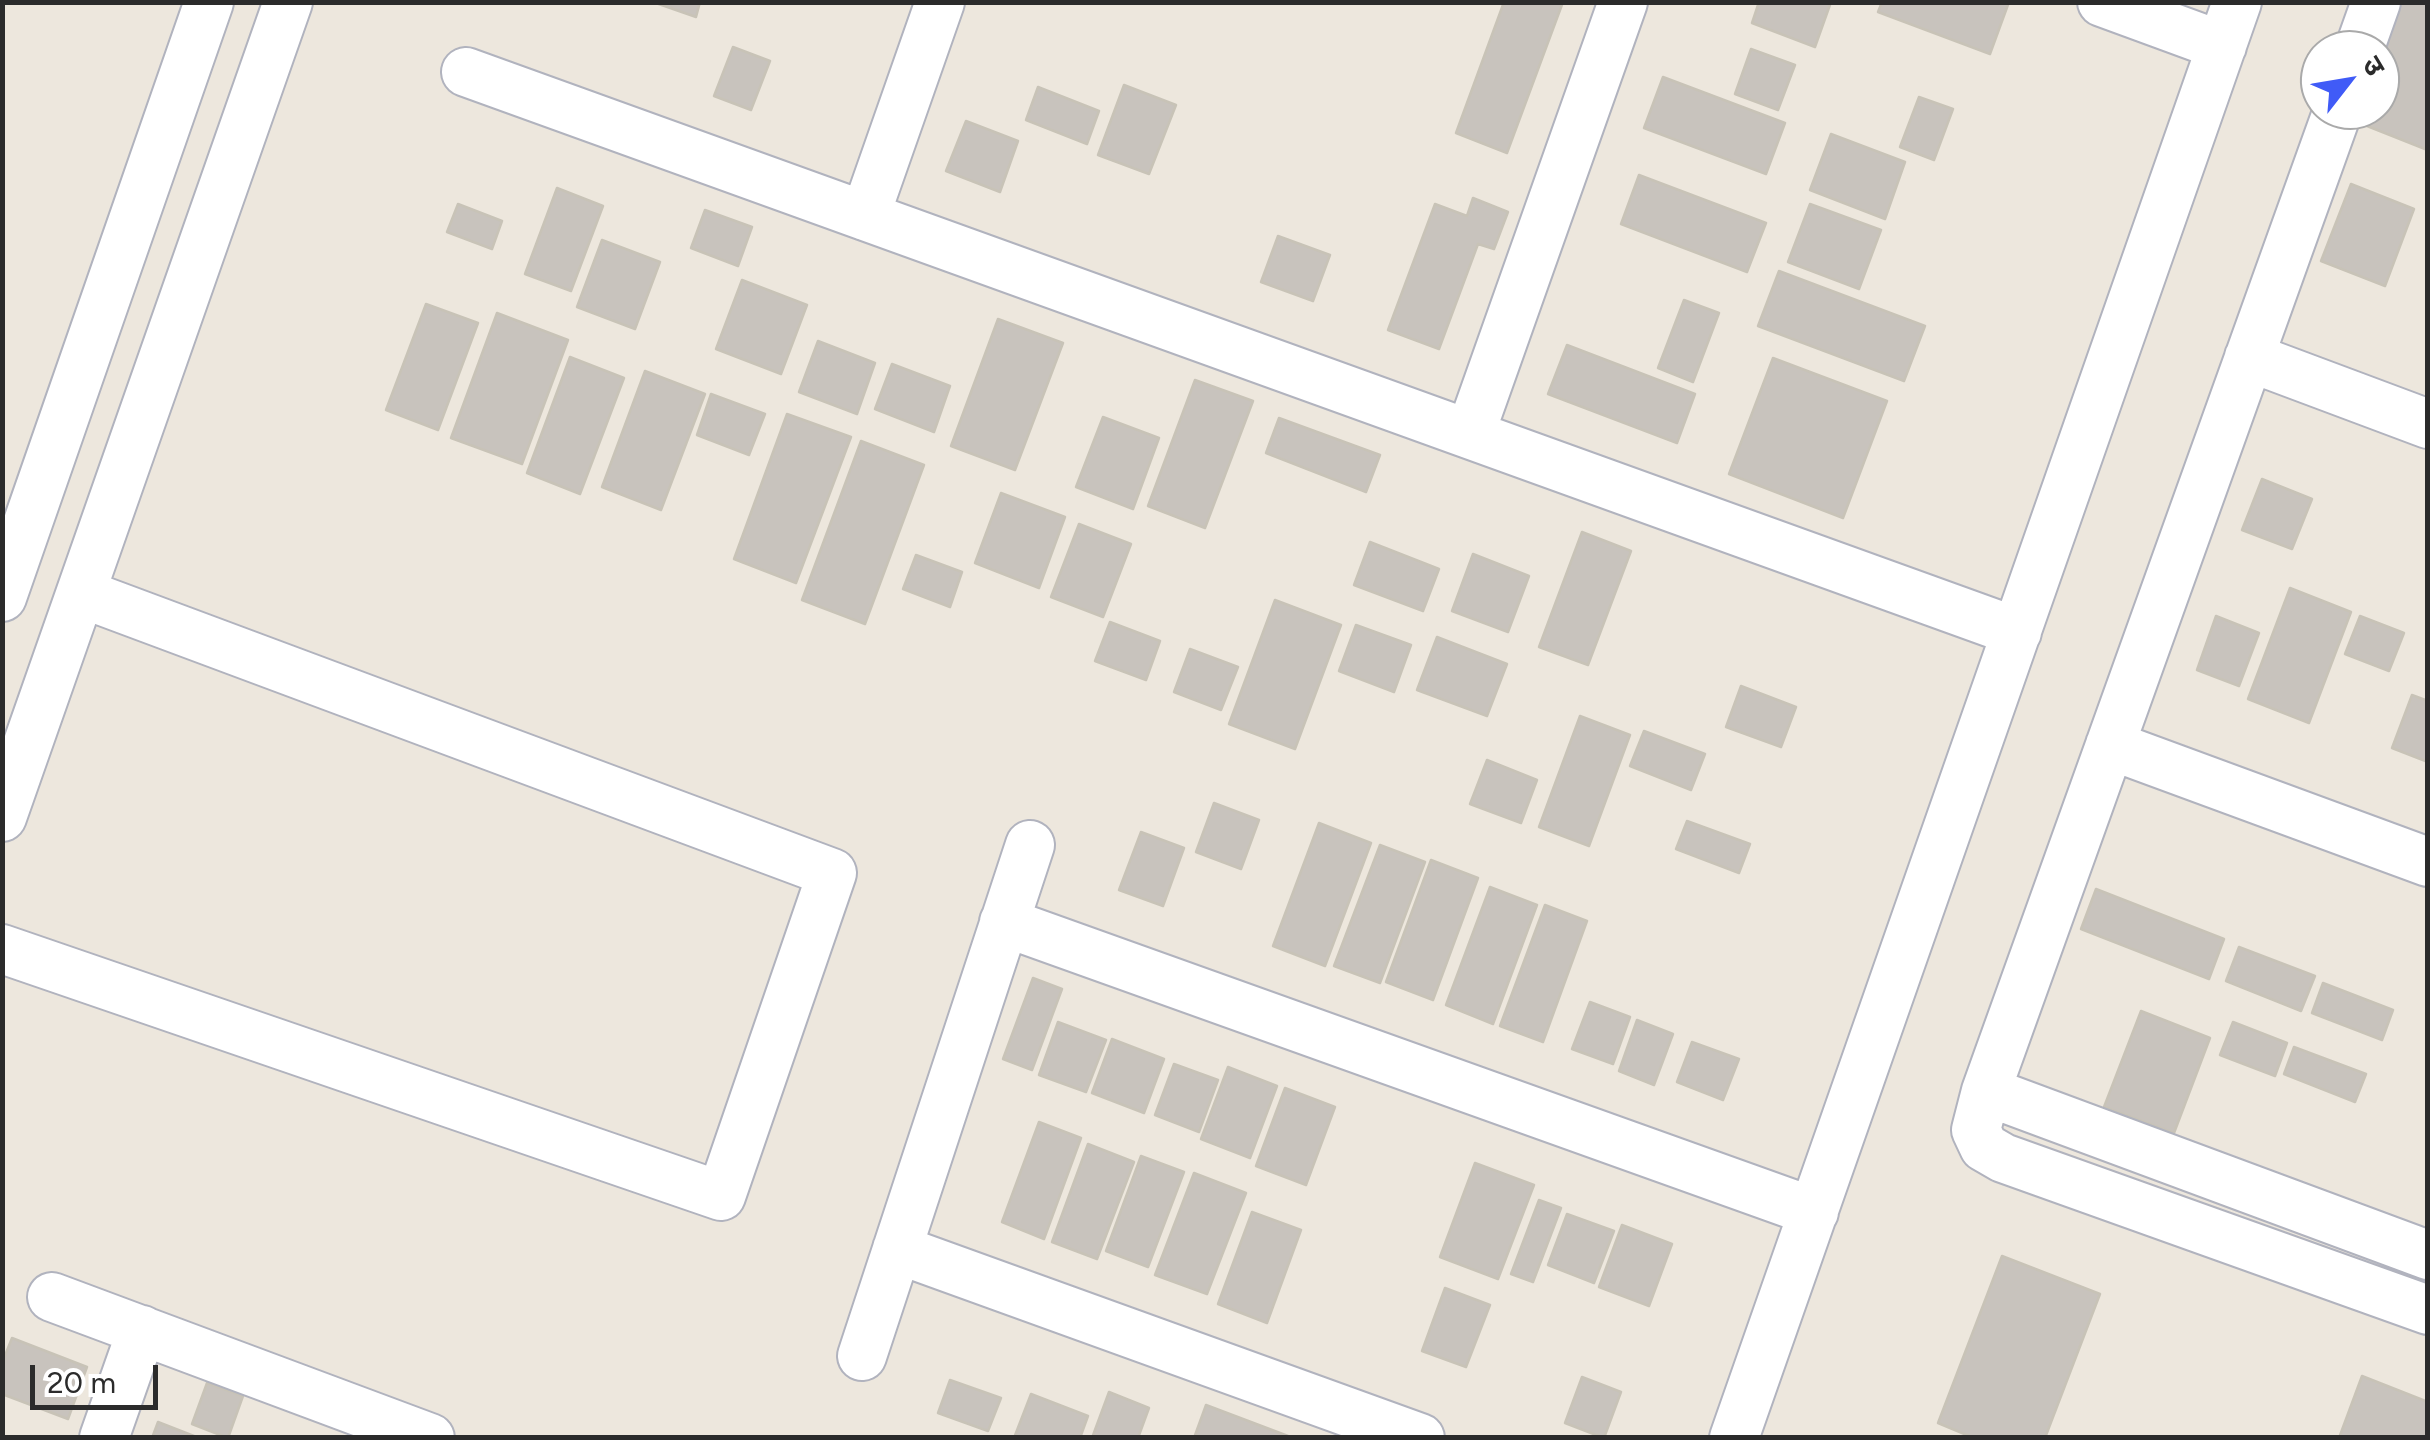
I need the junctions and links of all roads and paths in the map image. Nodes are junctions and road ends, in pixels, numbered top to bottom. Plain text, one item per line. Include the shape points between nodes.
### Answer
1 (209, 2) edge
2 (288, 2) edge
3 (940, 2) edge
4 (1623, 2) edge
5 (2102, 2) edge
6 (2376, 2) edge
7 (2230, 24) edge
8 (2366, 30) edge
9 (466, 72) dead end
10 (2331, 130) edge
11 (865, 216) junction
12 (2249, 357) junction
13 (2428, 424) edge
14 (1470, 434) junction
15 (81, 592) junction
16 (2, 596) edge
17 (2017, 632) junction
18 (2110, 745) junction
19 (2, 816) edge
20 (1030, 845) dead end
21 (2428, 862) edge
22 (1004, 922) junction
23 (2, 949) edge
24 (1986, 1092) junction
25 (1814, 1212) junction
26 (897, 1249) junction
27 (2428, 1255) edge
28 (52, 1297) dead end
29 (2428, 1310) edge
30 (142, 1330) junction
31 (862, 1356) dead end
32 (414, 1435) edge
33 (104, 1438) edge
34 (1420, 1438) edge
35 (1734, 1438) edge

1 - 16 street
2 - 15 street
3 - 11 street
4 - 14 street
5 - 7 street
6 - 8 street
7 - 17 street
9 - 11 street
10 - 12 street
11 - 14 street
12 - 13 street
12 - 18 street
14 - 17 street
15 - 19 street
15 - 23 street via 832,872 721,1196
17 - 25 street
18 - 21 street
18 - 24 street
20 - 22 street
22 - 25 street
22 - 26 street
24 - 27 street
24 - 29 street via 1976,1130 1984,1148 2003,1158
25 - 35 street
26 - 31 street
26 - 34 street
28 - 30 street
30 - 32 street
30 - 33 street

